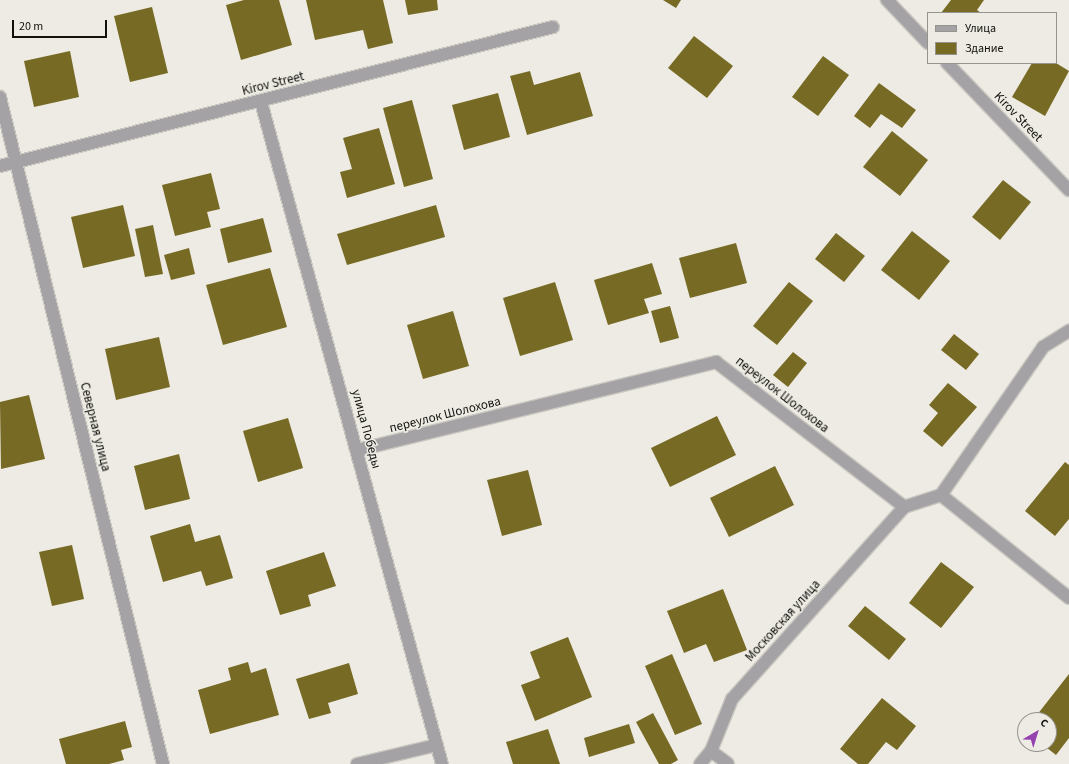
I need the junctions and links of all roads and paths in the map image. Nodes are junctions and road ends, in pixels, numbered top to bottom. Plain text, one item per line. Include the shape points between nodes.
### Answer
1 (887, 0) edge
2 (553, 27) dead end
3 (927, 42) edge
4 (948, 64) edge
5 (0, 97) edge
6 (261, 102) junction
7 (17, 162) junction
8 (0, 166) edge
9 (1069, 190) edge
10 (1069, 331) edge
11 (358, 450) junction
12 (941, 495) junction
13 (904, 507) junction
14 (1069, 598) edge
15 (437, 745) junction
16 (711, 751) junction
17 (163, 764) edge
18 (357, 764) edge
19 (442, 764) edge
20 (700, 764) edge
21 (728, 764) edge

1 - 3 street
2 - 6 street, Kirov Street
4 - 9 street, Kirov Street
5 - 7 street, Северная улица
6 - 7 street, Kirov Street
6 - 11 street, улица Победы
7 - 8 street, Kirov Street
7 - 17 street, Северная улица
10 - 12 street via 1043,347
11 - 13 street, переулок Шолохова via 716,362
11 - 15 street, улица Победы
12 - 13 street
12 - 14 street
13 - 16 street, Московская улица via 732,698
15 - 18 street
15 - 19 street, улица Победы
16 - 20 street, Московская улица
16 - 21 street

